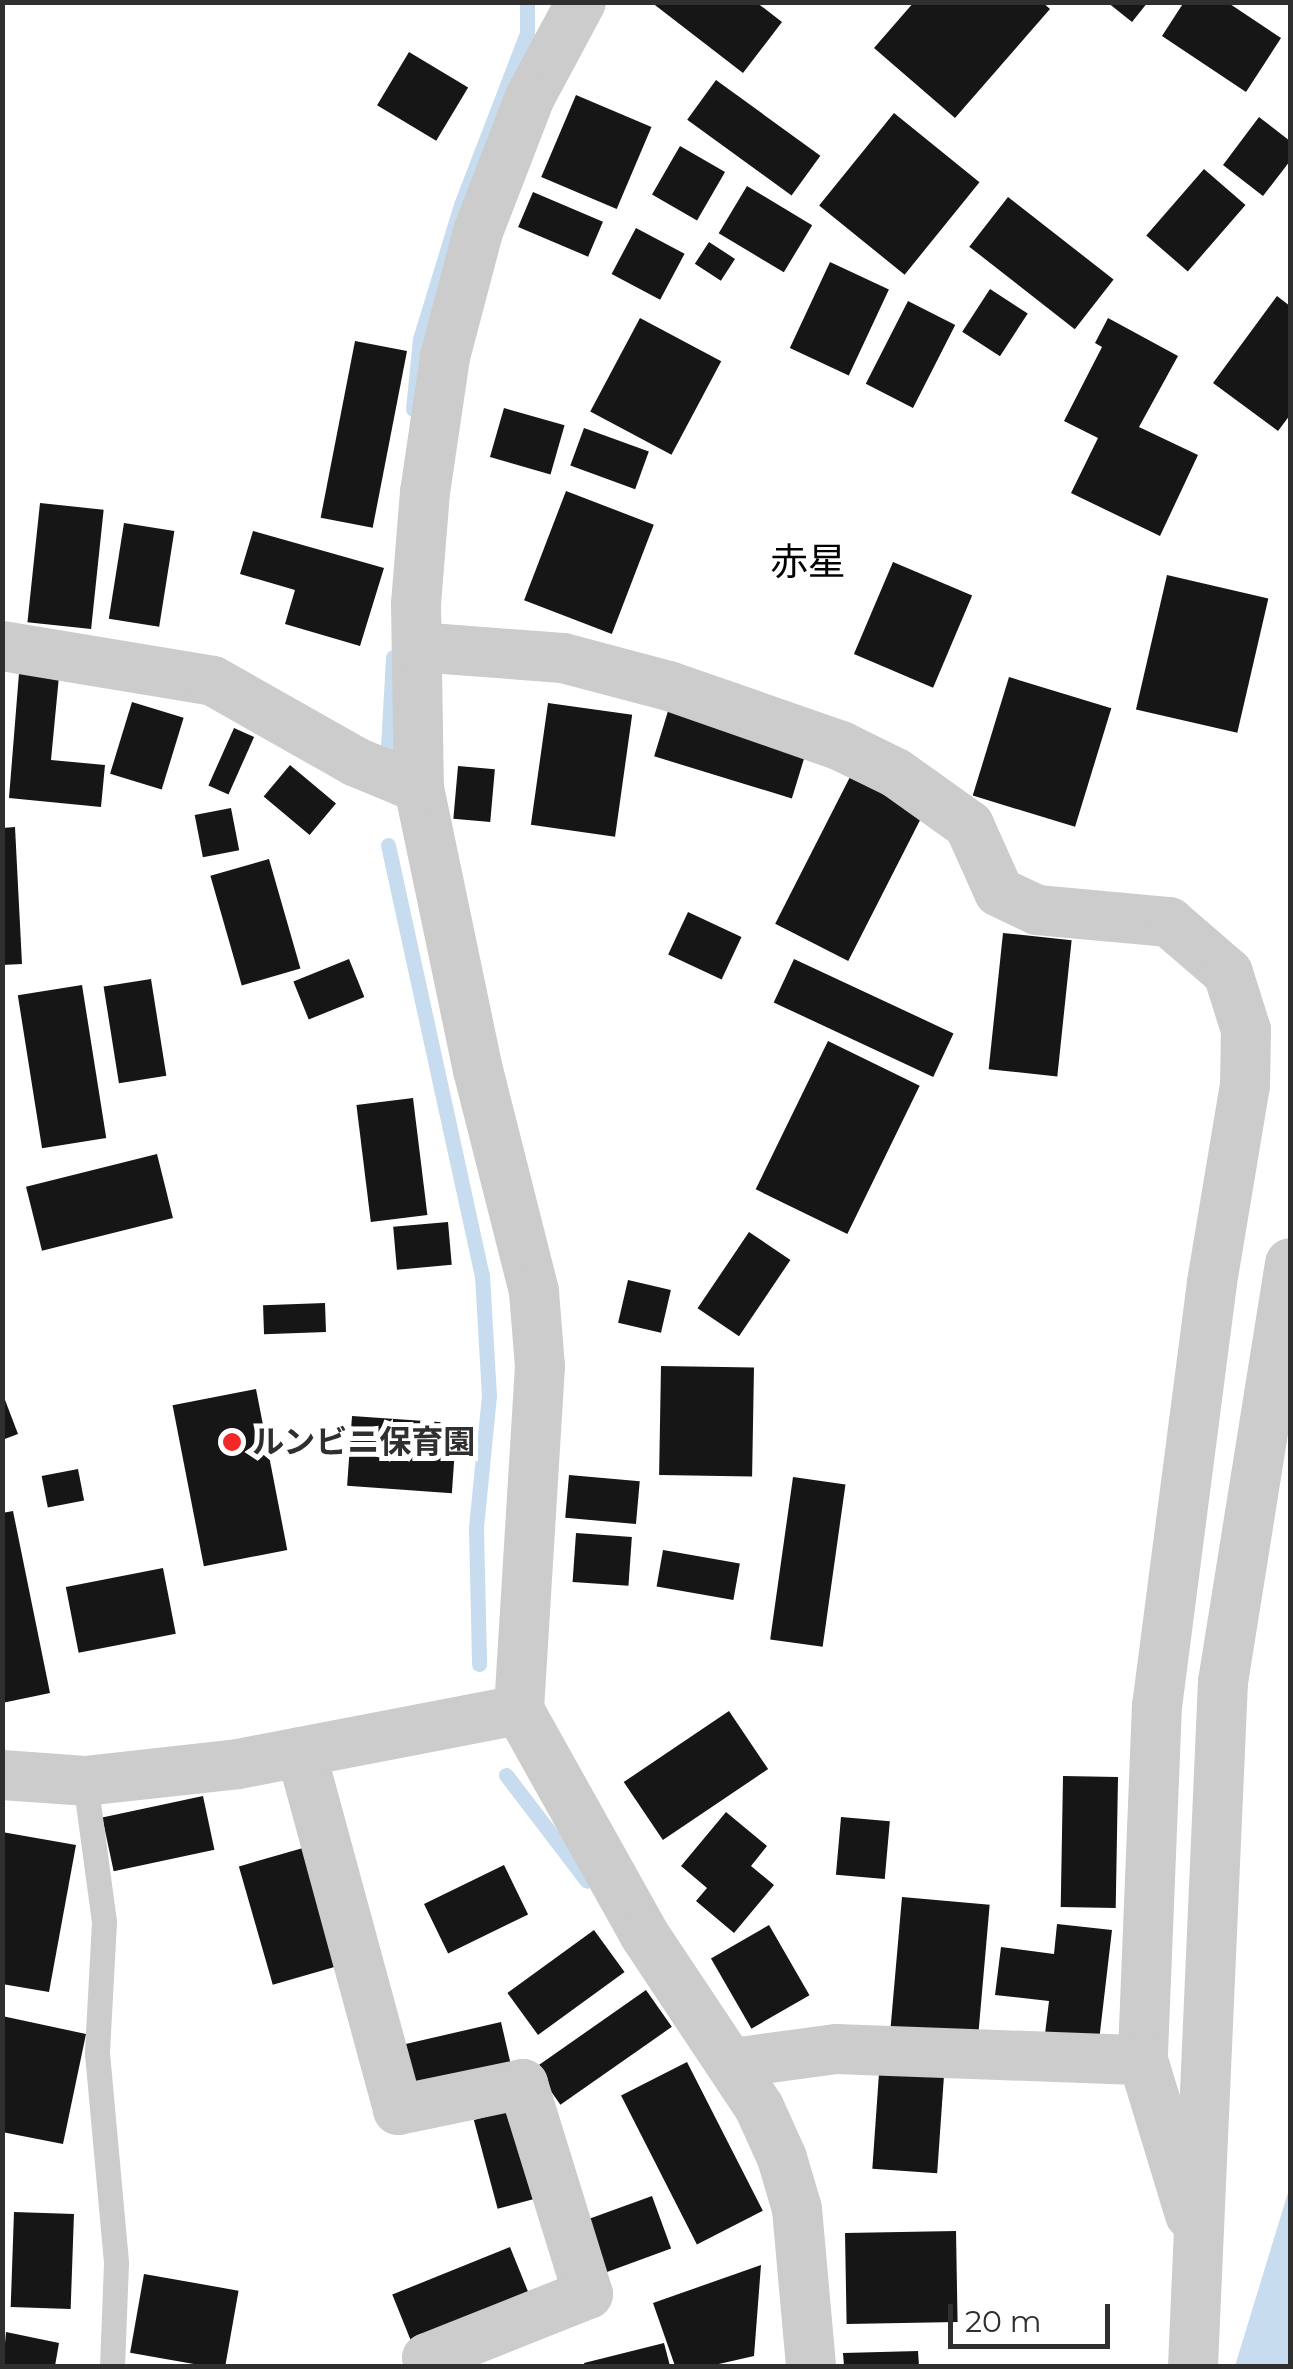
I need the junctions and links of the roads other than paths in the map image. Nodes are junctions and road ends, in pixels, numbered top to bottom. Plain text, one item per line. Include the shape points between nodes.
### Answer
1 (580, 2) edge
2 (2, 646) edge
3 (417, 647) junction
4 (419, 788) junction
5 (1290, 1263) edge
6 (518, 1710) junction
7 (301, 1752) junction
8 (2, 1775) edge
9 (85, 1782) junction
10 (1143, 2060) junction
11 (732, 2063) junction
12 (1200, 2248) junction
13 (112, 2366) edge
14 (429, 2366) edge
15 (811, 2366) edge
16 (1193, 2366) edge

1 - 3 street via 524,114 478,232 450,339 425,492
2 - 4 street via 213,681 356,762
3 - 4 street
3 - 10 street via 563,658 669,686 840,746 896,773 970,825 999,892 1037,910 1169,922 1228,974 1246,1030 1246,1084 1157,1705
4 - 6 street via 478,1070 534,1292 540,1366
5 - 12 street via 1223,1682
6 - 7 street
6 - 11 street via 644,1934
7 - 9 street
7 - 14 street via 398,2110 523,2084 588,2294 427,2358
8 - 9 street
9 - 13 lane via 104,1922 96,2053 116,2264
10 - 11 street via 836,2049
10 - 12 street
11 - 15 street via 782,2158 797,2208
12 - 16 street

